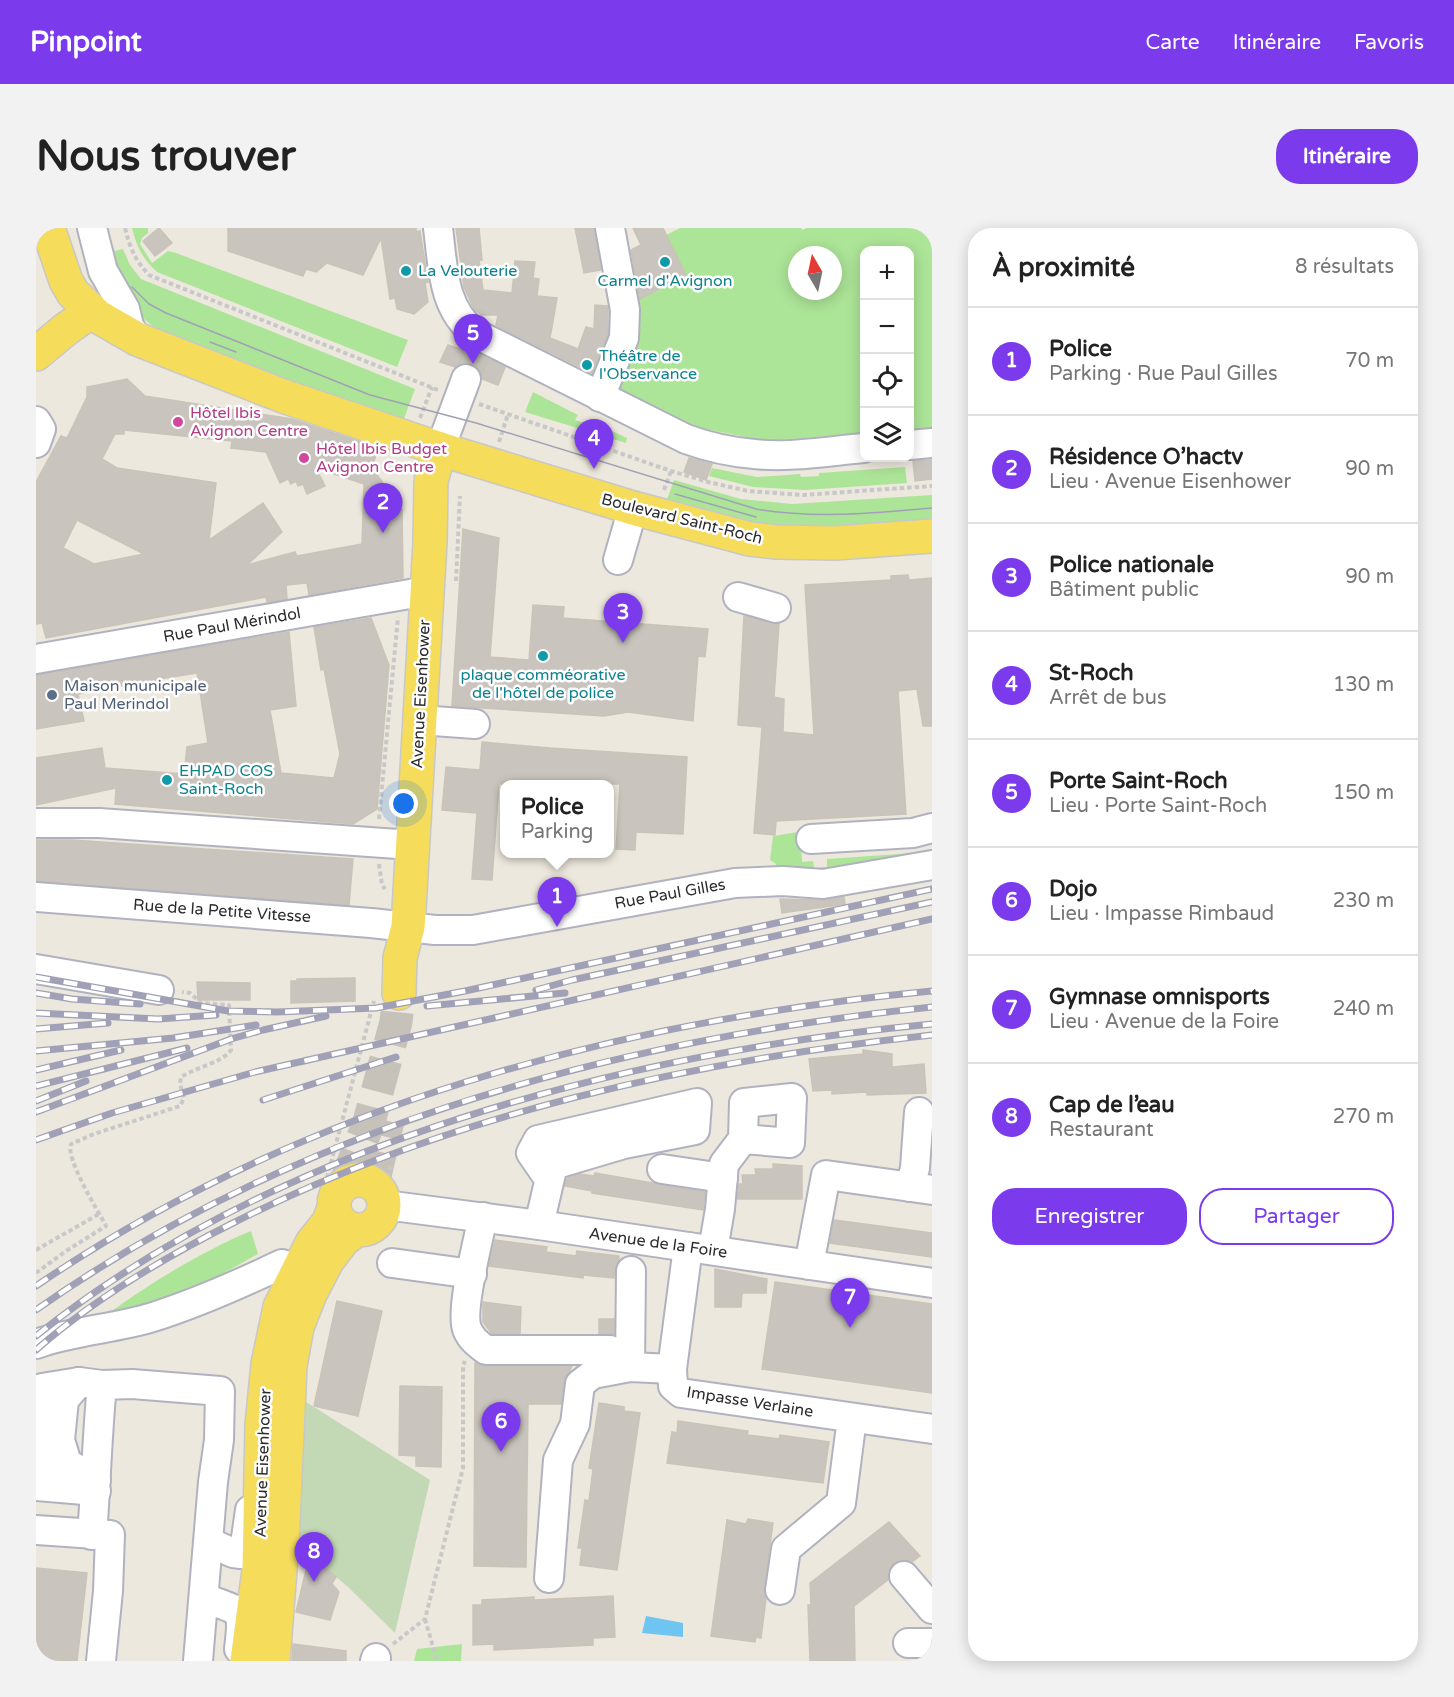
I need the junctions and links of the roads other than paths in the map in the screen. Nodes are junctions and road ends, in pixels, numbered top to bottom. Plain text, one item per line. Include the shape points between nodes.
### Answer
1 (48, 228) edge
2 (92, 228) edge
3 (438, 228) edge
4 (610, 228) edge
5 (36, 230) edge
6 (93, 314) junction
7 (36, 321) edge
8 (36, 338) edge
9 (137, 339) junction
10 (36, 354) edge
11 (462, 388) tunnel mouth
12 (600, 397) junction
13 (932, 443) edge
14 (914, 444) edge
15 (860, 448) edge
16 (440, 449) junction
17 (647, 502) junction
18 (932, 536) edge
19 (618, 560) dead end
20 (738, 597) dead end
21 (408, 601) junction
22 (776, 608) dead end
23 (36, 659) edge
24 (420, 720) junction
25 (476, 724) dead end
26 (36, 823) edge
27 (932, 828) edge
28 (811, 839) dead end
29 (412, 844) junction
30 (932, 865) edge
31 (36, 897) edge
32 (398, 926) junction
33 (36, 969) edge
34 (159, 990) road end
35 (397, 993) tunnel mouth
36 (919, 1112) dead end
37 (743, 1139) dead end
38 (662, 1169) dead end
39 (723, 1178) junction
40 (549, 1179) junction
41 (921, 1188) edge
42 (389, 1197) junction
43 (338, 1208) junction
44 (483, 1217) junction
45 (539, 1225) junction
46 (700, 1249) junction
47 (392, 1263) dead end
48 (809, 1265) junction
49 (298, 1270) junction
50 (631, 1271) dead end
51 (472, 1274) junction
52 (932, 1283) edge
53 (36, 1344) edge
54 (620, 1358) junction
55 (672, 1369) junction
56 (59, 1390) edge
57 (36, 1418) edge
58 (852, 1418) junction
59 (932, 1429) edge
60 (61, 1470) edge
61 (36, 1486) edge
62 (36, 1530) edge
63 (92, 1535) junction
64 (209, 1542) junction
65 (250, 1562) junction
66 (904, 1576) dead end
67 (549, 1578) dead end
68 (780, 1590) dead end
69 (204, 1598) junction
70 (932, 1609) edge
71 (265, 1656) edge
72 (100, 1661) edge
73 (198, 1661) edge
74 (238, 1661) edge

1 - 6 main road via 66,280 77,299
2 - 9 street via 103,271
3 - 12 street via 447,292 454,311 476,338
4 - 12 street via 625,310 624,338
5 - 6 main road via 61,294
6 - 7 main road via 65,313
6 - 8 main road
6 - 9 main road, Boulevard Saint-Roch
6 - 10 main road via 66,329
9 - 16 main road, Boulevard Saint-Roch via 283,396
11 - 16 street
12 - 15 street via 709,447 755,455
13 - 14 street
16 - 17 main road, Boulevard Saint-Roch
16 - 21 main road, Avenue Eisenhower
17 - 18 main road, Boulevard Saint-Roch via 727,534 777,542 836,543
17 - 19 street
20 - 22 street
21 - 23 street, Rue Paul Mérindol
21 - 24 main road, Avenue Eisenhower
24 - 25 street
24 - 29 main road, Avenue Eisenhower
26 - 29 street via 99,823
27 - 28 street via 913,833
29 - 32 main road, Avenue Eisenhower
30 - 32 street, Rue Paul Gilles via 823,884 753,881 473,930
31 - 32 street, Rue de la Petite Vitesse
32 - 35 main road, Avenue Eisenhower via 415,958
33 - 34 street
36 - 41 street via 915,1168
37 - 39 street, Impasse Verlaine via 724,1164
38 - 39 street
39 - 46 street, Impasse Verlaine via 720,1209
40 - 40 street via 553,1165 624,1144 695,1130 697,1103 538,1140 531,1153
40 - 45 street
41 - 48 street via 826,1175
42 - 43 main road via 382,1216 366,1229
42 - 43 main road via 384,1197 373,1184 354,1180 338,1191 334,1200
42 - 44 street, Avenue de la Foire
43 - 49 main road, Avenue Eisenhower
43 - 71 main road, Avenue Eisenhower via 343,1240 310,1294 297,1326 290,1366
44 - 45 street, Avenue de la Foire
44 - 51 street
45 - 46 street, Avenue de la Foire
46 - 48 street, Avenue de la Foire
46 - 55 street, Impasse Verlaine
47 - 51 street
48 - 52 street, Avenue de la Foire
49 - 53 street via 282,1264 152,1317
49 - 65 main road, Avenue Eisenhower via 280,1307 268,1364
50 - 54 street
51 - 54 street via 465,1312 467,1328 473,1341 486,1350
54 - 55 street
54 - 67 street via 580,1384 575,1424 558,1460
55 - 58 street, Impasse Verlaine via 673,1386 681,1393
56 - 57 street via 37,1410
56 - 60 street via 45,1408 40,1438
56 - 60 street via 98,1425
56 - 64 street via 132,1384 220,1391
58 - 59 street, Impasse Verlaine
58 - 68 street via 841,1503 786,1549
60 - 61 street
60 - 63 street
62 - 63 street
63 - 72 street via 110,1535
64 - 65 street
64 - 69 street
65 - 71 main road, Avenue Eisenhower
66 - 70 street
69 - 73 street
69 - 74 street via 236,1609 242,1620

